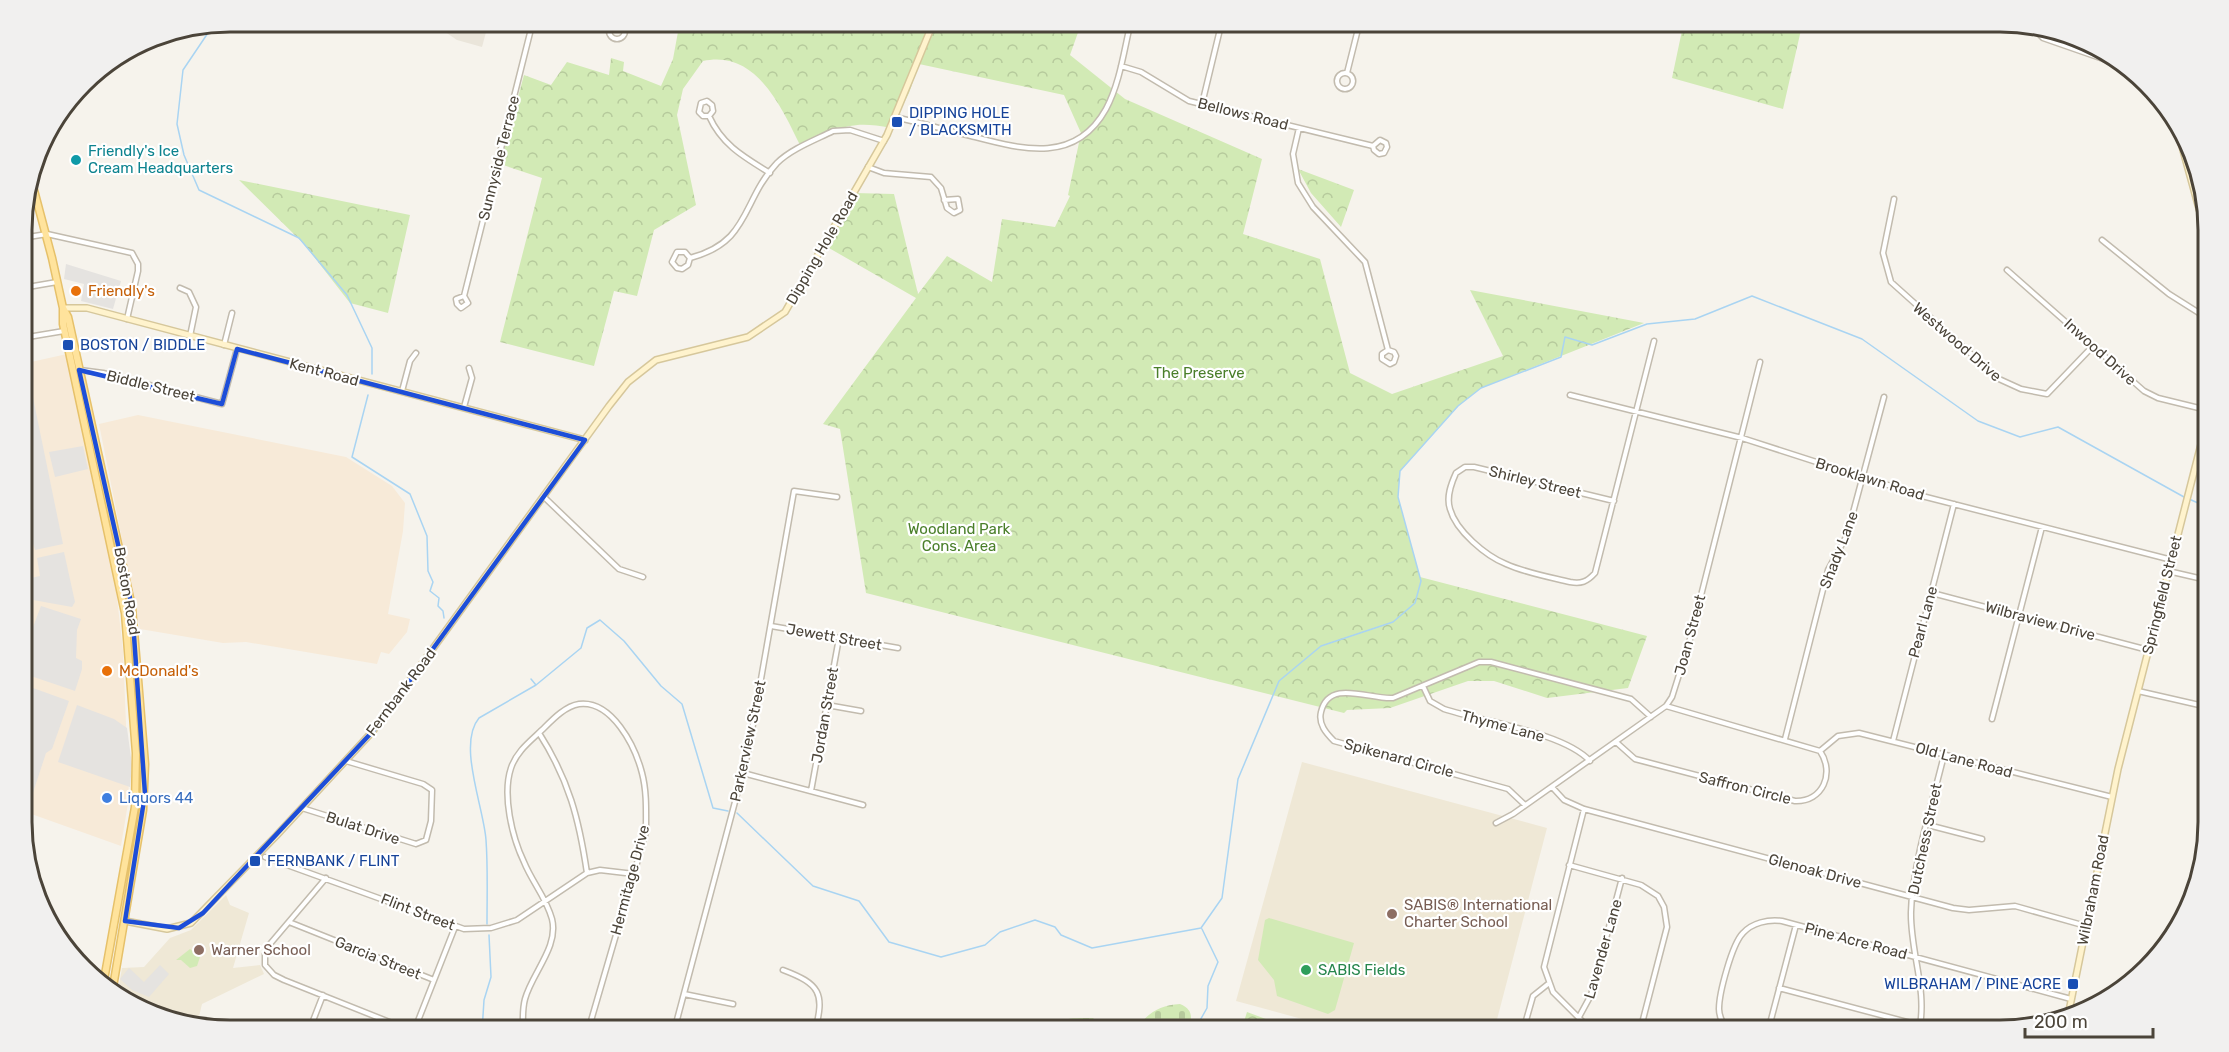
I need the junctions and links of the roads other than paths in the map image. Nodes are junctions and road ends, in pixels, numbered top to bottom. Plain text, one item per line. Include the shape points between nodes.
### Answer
1 (530, 32) edge
2 (610, 32) edge
3 (625, 32) edge
4 (929, 32) edge
5 (1129, 32) edge
6 (1219, 32) edge
7 (1357, 32) edge
8 (2041, 36) edge
9 (2094, 56) edge
10 (1121, 66) junction
11 (1347, 73) junction
12 (1202, 104) junction
13 (709, 116) junction
14 (895, 117) junction
15 (1299, 128) junction
16 (884, 141) junction
17 (1373, 146) dead end
18 (868, 167) junction
19 (770, 173) junction
20 (34, 196) edge
21 (1894, 199) dead end
22 (944, 200) junction
23 (45, 234) junction
24 (32, 236) edge
25 (2102, 240) dead end
26 (690, 258) junction
27 (2007, 270) dead end
28 (57, 282) junction
29 (32, 286) edge
30 (180, 288) dead end
31 (464, 296) dead end
32 (63, 308) junction
33 (2198, 312) edge
34 (232, 314) dead end
35 (127, 319) junction
36 (64, 330) junction
37 (32, 336) edge
38 (190, 336) junction
39 (1654, 341) dead end
40 (2093, 345) junction
41 (224, 346) junction
42 (237, 349) junction
43 (1388, 350) dead end
44 (416, 353) dead end
45 (1760, 362) dead end
46 (469, 368) dead end
47 (80, 370) junction
48 (626, 385) joint
49 (402, 392) junction
50 (1570, 395) dead end
51 (1884, 397) dead end
52 (2198, 407) edge
53 (464, 408) junction
54 (1638, 412) junction
55 (1741, 438) junction
56 (585, 440) junction
57 (2198, 456) edge
58 (1864, 478) junction
59 (544, 497) junction
60 (837, 497) dead end
61 (1614, 501) junction
62 (1954, 504) junction
63 (2042, 527) junction
64 (2172, 560) junction
65 (2168, 572) junction
66 (643, 577) dead end
67 (2198, 578) edge
68 (1931, 593) junction
69 (2019, 616) junction
70 (771, 626) junction
71 (839, 638) junction
72 (898, 648) dead end
73 (2148, 650) junction
74 (1423, 686) junction
75 (2138, 691) junction
76 (827, 705) junction
77 (2198, 705) edge
78 (1666, 706) junction
79 (861, 711) dead end
80 (1651, 717) junction
81 (1992, 719) dead end
82 (538, 733) junction
83 (1785, 739) junction
84 (1893, 741) junction
85 (1616, 742) junction
86 (1820, 751) junction
87 (1944, 755) junction
88 (346, 761) junction
89 (1590, 761) junction
90 (2118, 769) joint
91 (743, 773) junction
92 (1552, 787) junction
93 (811, 791) junction
94 (2112, 797) junction
95 (863, 805) dead end
96 (1525, 805) junction
97 (301, 808) junction
98 (1584, 809) junction
99 (1496, 823) dead end
100 (1928, 825) junction
101 (1982, 839) dead end
102 (265, 857) dead end
103 (1569, 865) junction
104 (587, 873) junction
105 (634, 874) junction
106 (326, 878) junction
107 (1622, 878) junction
108 (1912, 896) junction
109 (545, 899) junction
110 (125, 921) junction
111 (289, 922) junction
112 (1796, 926) junction
113 (2086, 926) junction
114 (455, 927) junction
115 (1918, 958) junction
116 (783, 970) dead end
117 (105, 976) edge
118 (434, 980) junction
119 (114, 983) edge
120 (1548, 984) junction
121 (1779, 988) junction
122 (684, 994) junction
123 (323, 995) junction
124 (2072, 999) junction
125 (733, 1004) dead end
126 (2071, 1007) edge
127 (1579, 1017) junction
128 (313, 1020) edge
129 (386, 1020) edge
130 (418, 1020) edge
131 (524, 1020) edge
132 (591, 1020) edge
133 (677, 1020) edge
134 (817, 1020) edge
135 (1526, 1020) edge
136 (1582, 1020) edge
137 (1643, 1020) edge
138 (1722, 1020) edge
139 (1771, 1020) edge
140 (1901, 1020) edge
141 (1920, 1020) edge

1 - 31 street, Sunnyside Terrace
2 - 3 street via 616,39
4 - 14 main road, Dipping Hole Road
5 - 10 street
6 - 12 street
7 - 11 street
8 - 9 street
10 - 12 street, Bellows Road via 1141,72 1179,97
10 - 14 street via 1114,91 1098,121 1079,138 1058,147 1020,149
11 - 11 street via 1352,82 1343,89 1337,80
12 - 15 street, Bellows Road
13 - 13 street via 699,112 701,103 707,101 712,105
13 - 19 street via 732,148
14 - 16 main road, Dipping Hole Road
15 - 17 street, Bellows Road
15 - 43 street via 1293,160 1298,183 1313,207 1365,262
16 - 18 main road, Dipping Hole Road
16 - 19 street via 850,130 833,130 786,156
18 - 22 street via 884,173 931,177 941,188
18 - 48 main road, Dipping Hole Road via 785,312 748,337 656,360
19 - 26 street via 731,237 713,250
20 - 23 main road, Boston Road
21 - 40 street, Westwood Drive via 1883,253 1891,282 1999,379 2021,390 2047,394
22 - 22 street via 958,199 960,210 950,212
23 - 24 street
23 - 28 main road, Boston Road
23 - 35 street via 136,256 137,277
25 - 33 street
26 - 26 street via 679,252 672,262 682,269
27 - 40 street, Inwood Drive
28 - 29 street
28 - 32 main road, Boston Road
30 - 38 street via 189,292 195,304
32 - 35 main road, Kent Road via 80,307
32 - 36 main road, Boston Road
32 - 47 main road, Boston Road
34 - 41 street
35 - 38 main road, Kent Road
36 - 37 street
36 - 117 main road, Boston Road via 125,613 136,753 134,815
38 - 41 main road, Kent Road
39 - 54 street, Shirley Street
40 - 52 street, Inwood Drive via 2147,393
41 - 42 main road, Kent Road
42 - 47 street, Biddle Street via 222,404
42 - 49 main road, Kent Road
44 - 49 street
45 - 55 street, Joan Street
46 - 53 street via 472,378
47 - 110 main road, Boston Road via 135,630 145,787
48 - 56 main road, Fernbank Road
49 - 53 main road, Kent Road
50 - 54 street, Brooklawn Road
51 - 58 street, Shady Lane
53 - 56 main road, Kent Road
54 - 55 street, Brooklawn Road
54 - 61 street, Shirley Street
55 - 58 street, Brooklawn Road
55 - 78 street, Joan Street via 1689,643 1676,688
56 - 59 main road, Fernbank Road
57 - 64 main road, Springfield Street
58 - 62 street, Brooklawn Road
58 - 83 street, Shady Lane via 1847,535 1828,570
59 - 66 street via 620,569
59 - 88 main road, Fernbank Road via 374,731
60 - 70 street, Parkerview Street via 794,491
61 - 61 street, Shirley Street via 1595,573 1579,584 1492,557 1456,522 1449,509 1456,473 1465,467
62 - 63 street, Brooklawn Road
62 - 68 street, Pearl Lane
63 - 64 street, Brooklawn Road
63 - 69 street
64 - 65 main road, Springfield Street
65 - 67 street
65 - 73 main road, Springfield Street
68 - 69 street, Wilbraview Drive
68 - 84 street, Pearl Lane
69 - 73 street, Wilbraview Drive
69 - 81 street
70 - 71 street, Jewett Street
70 - 91 street, Parkerview Street
71 - 72 street, Jewett Street
71 - 76 street, Jordan Street
73 - 75 main road, Springfield Street
74 - 80 street, Spikenard Circle via 1466,666 1491,662 1631,699
74 - 89 street, Thyme Lane via 1430,701 1444,709 1572,747
74 - 96 street, Spikenard Circle via 1393,698 1335,694 1323,705 1321,722 1325,732 1334,741 1508,789
75 - 77 street
75 - 90 main road, Springfield Street
76 - 79 street
76 - 93 street, Jordan Street
78 - 80 street, Joan Street
78 - 83 street
80 - 85 street, Joan Street
82 - 104 street via 570,790
82 - 105 street, Hermitage Drive via 577,704 596,707 620,727 638,761 646,802 646,832
82 - 109 street, Hermitage Drive via 517,755 507,787 523,862
83 - 86 street
84 - 86 street, Old Lane Road via 1850,733 1833,739
84 - 87 street, Old Lane Road
85 - 86 street, Saffron Circle via 1635,759 1795,801 1814,797 1824,786 1828,770
85 - 89 street, Joan Street
87 - 94 street, Old Lane Road
87 - 100 street, Dutchess Street
88 - 97 main road, Fernbank Road
88 - 97 street, Bulat Drive via 432,790 426,840 416,844
89 - 92 street, Joan Street
90 - 94 main road, Wilbraham Road
91 - 93 street
91 - 122 street, Parkerview Street
92 - 96 street, Joan Street
92 - 98 street, Glenoak Drive via 1564,800
93 - 95 street
94 - 113 main road, Wilbraham Road
96 - 99 street, Joan Street
97 - 110 main road, Fernbank Road via 191,923 167,929
98 - 103 street
98 - 108 street, Glenoak Drive
100 - 101 street
100 - 108 street, Dutchess Street
102 - 106 street, Flint Street
103 - 107 street
103 - 120 street via 1544,957
104 - 105 street, Flint Street via 600,870
104 - 109 street, Flint Street
105 - 132 street, Hermitage Drive
106 - 111 street
106 - 114 street, Flint Street
107 - 127 street, Lavender Lane via 1591,995
107 - 137 street via 1654,892 1667,917
108 - 113 street, Glenoak Drive via 1969,910 2020,907
108 - 115 street, Dutchess Street via 1911,921
109 - 114 street, Flint Street via 517,920 482,929
109 - 131 street, Hermitage Drive via 552,920 552,938 525,999
110 - 119 main road, Boston Road
111 - 118 street, Garcia Street
111 - 123 street via 267,949 265,965 274,975
112 - 115 street, Pine Acre Road
112 - 121 street
112 - 138 street, Pine Acre Road via 1766,921 1748,928 1738,938 1720,1003
113 - 124 main road, Wilbraham Road
114 - 118 street
115 - 124 street, Pine Acre Road
115 - 141 street, Dutchess Street
116 - 134 street via 806,979 817,989 821,1007
118 - 130 street
120 - 127 street
120 - 135 street via 1533,996
121 - 139 street
121 - 140 street
122 - 125 street
122 - 133 street, Parkerview Street
123 - 128 street
123 - 129 street
124 - 126 main road, Wilbraham Road
127 - 136 street

